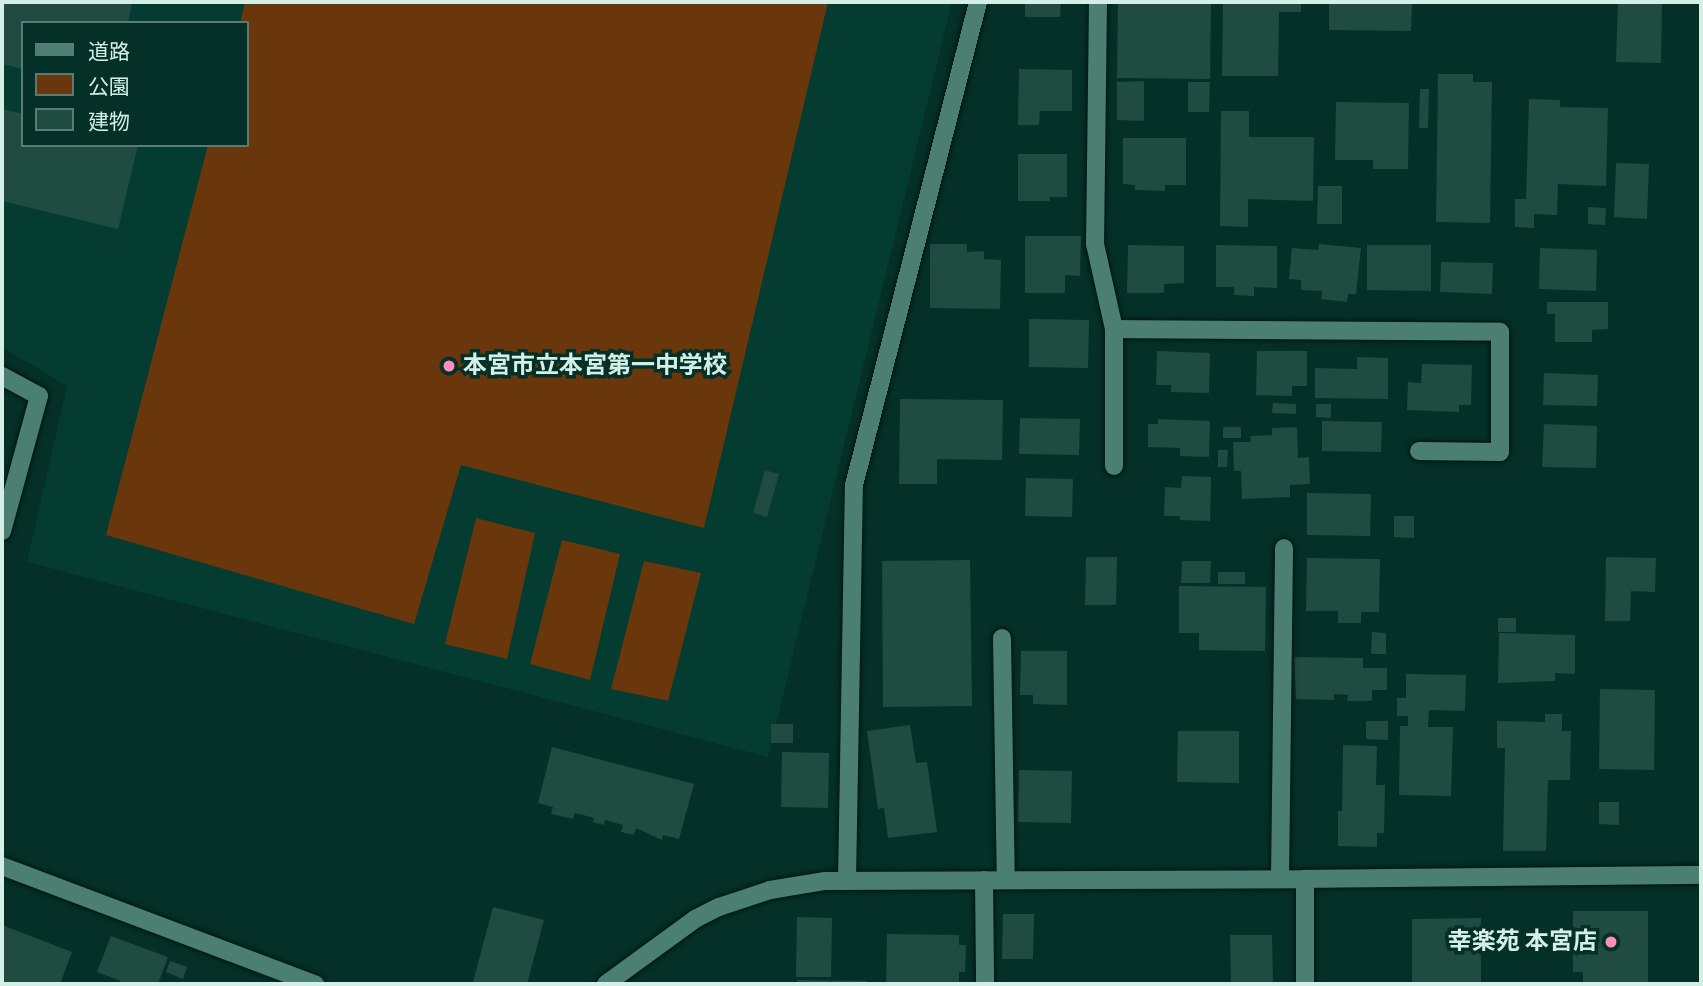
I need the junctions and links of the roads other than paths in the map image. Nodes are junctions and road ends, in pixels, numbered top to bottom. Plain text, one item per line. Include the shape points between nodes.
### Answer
1 (978, 2) edge
2 (1098, 2) edge
3 (1114, 328) junction
4 (2, 376) edge
5 (1419, 451) dead end
6 (1114, 466) dead end
7 (2, 531) edge
8 (1284, 548) dead end
9 (1002, 638) dead end
10 (2, 866) edge
11 (1701, 875) edge
12 (1280, 879) junction
13 (1305, 879) junction
14 (984, 880) junction
15 (1006, 880) junction
16 (847, 881) junction
17 (314, 984) edge
18 (606, 984) edge
19 (985, 984) edge
20 (1305, 984) edge

1 - 16 street via 854,485
2 - 3 street via 1095,244
3 - 5 street via 1500,332 1500,452
3 - 6 street
4 - 7 street via 39,396
8 - 12 street
9 - 15 street
10 - 17 street
11 - 13 street
12 - 13 street
12 - 15 street
13 - 20 street
14 - 15 street
14 - 16 street
14 - 19 street
16 - 18 street via 770,890 719,907 695,919

